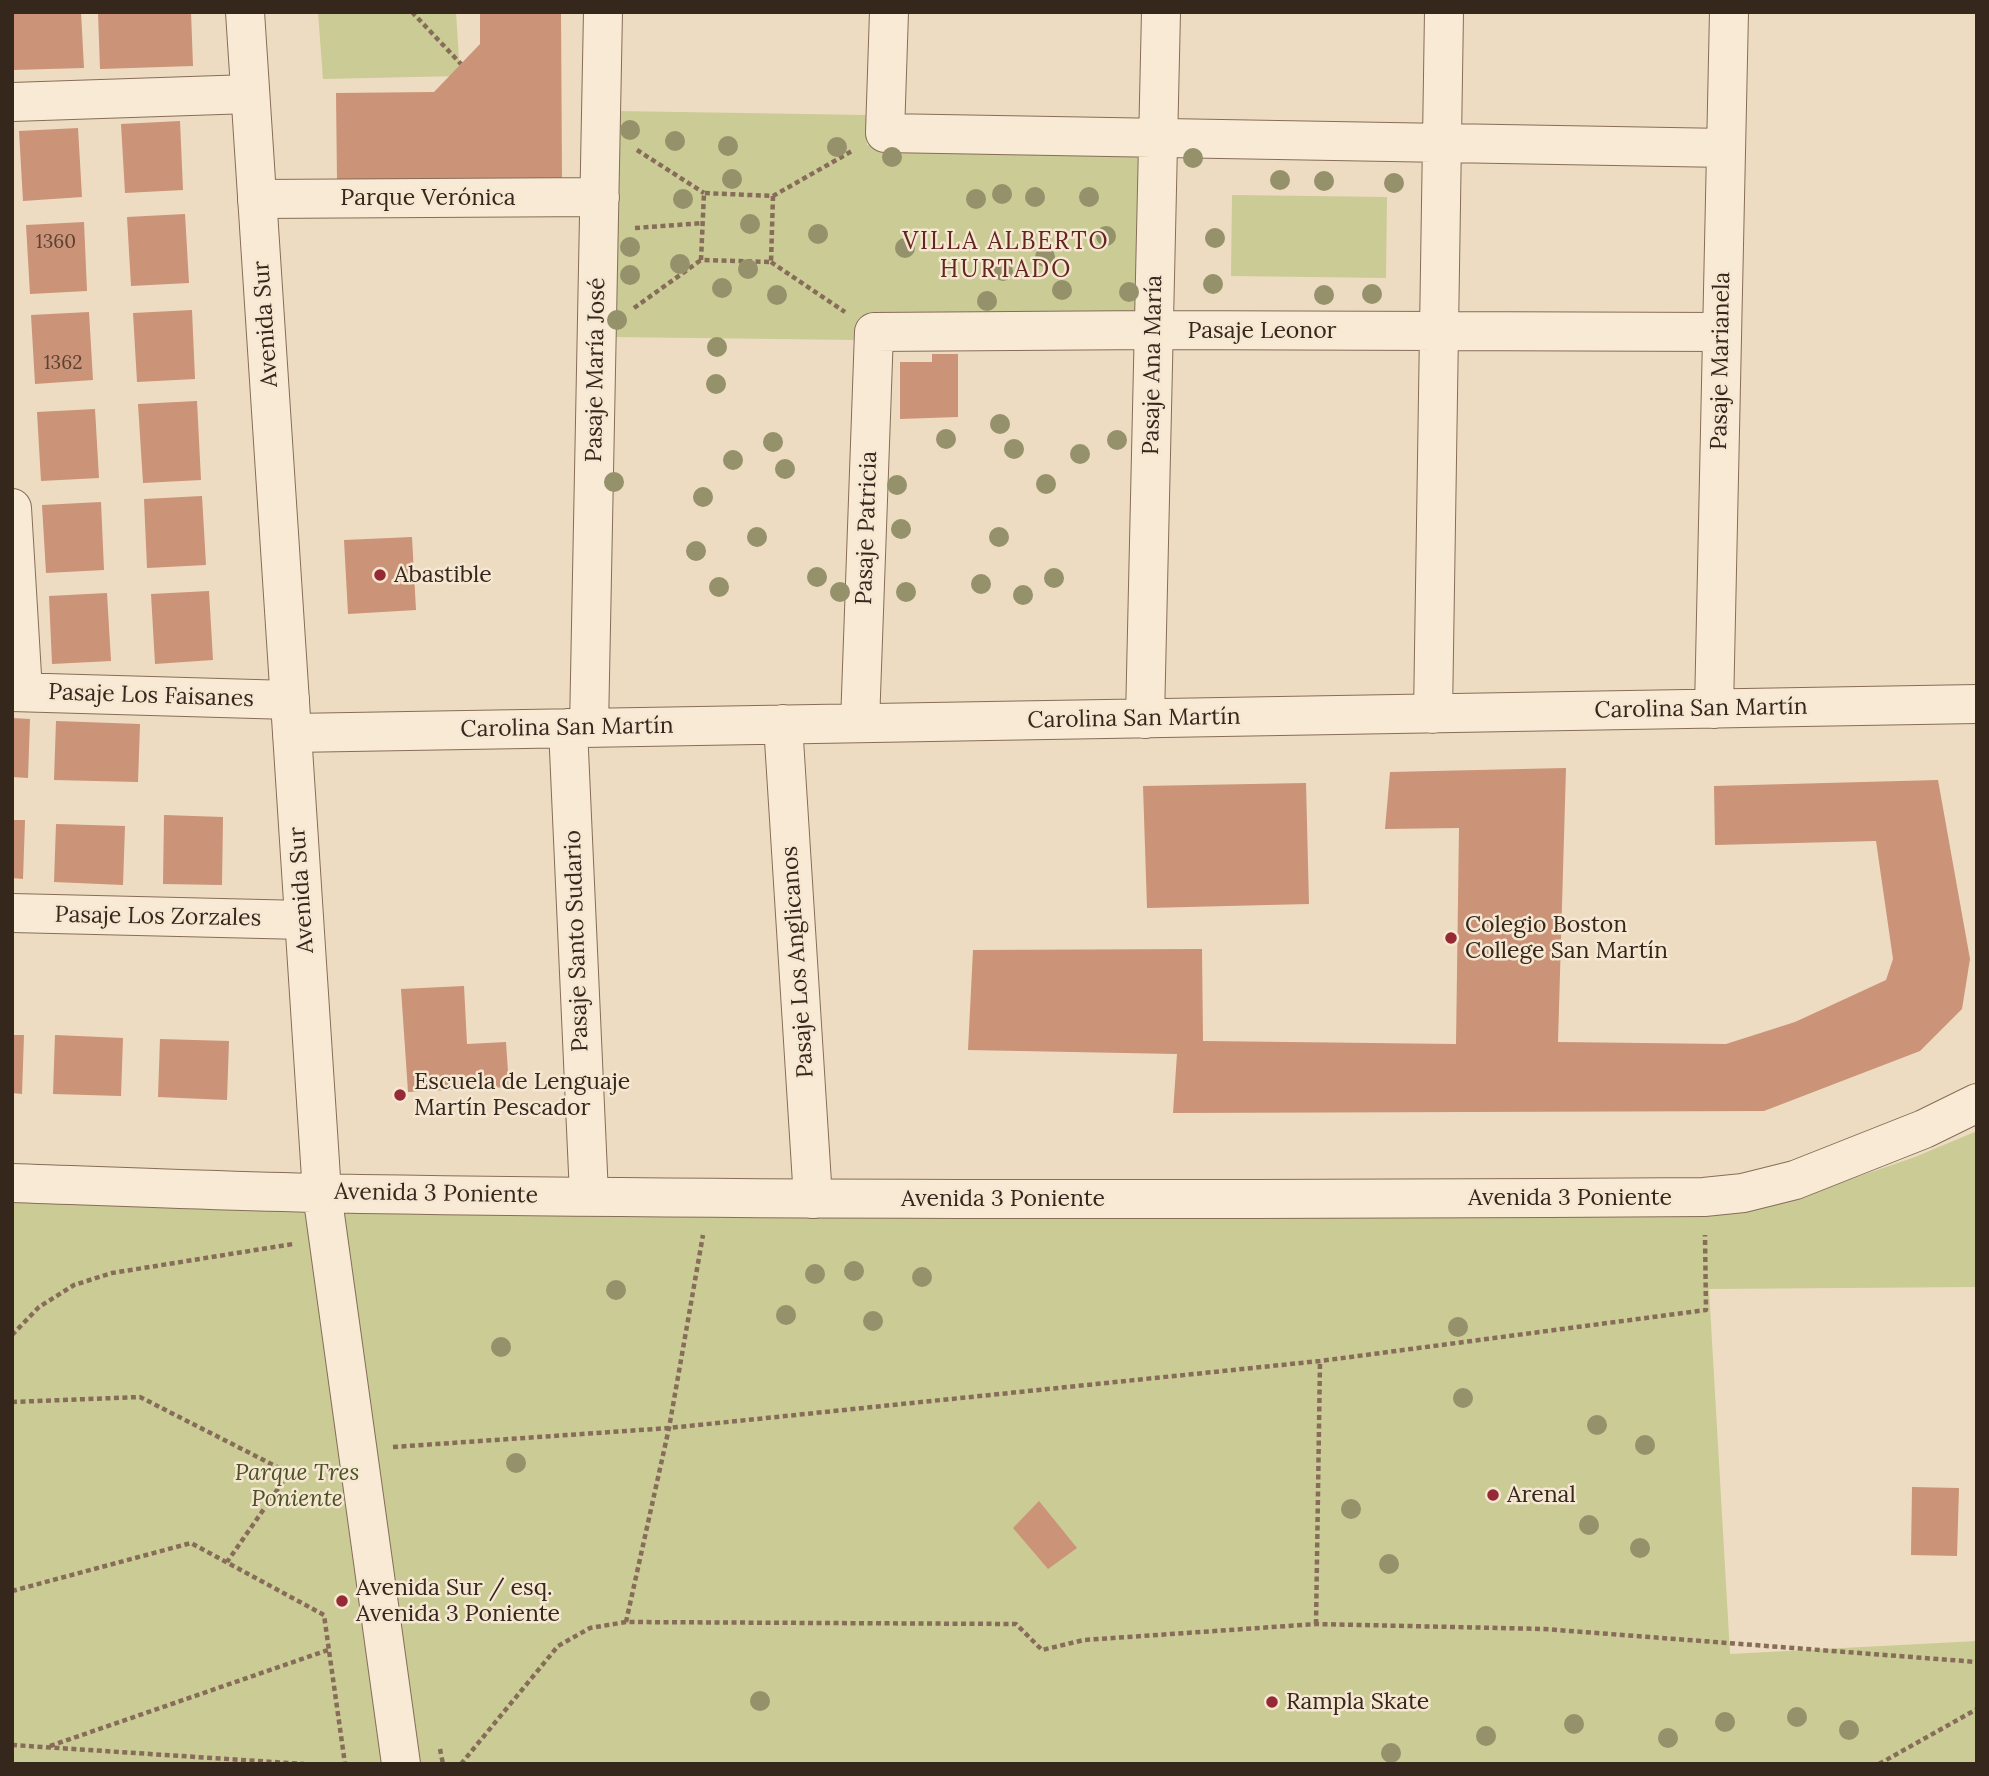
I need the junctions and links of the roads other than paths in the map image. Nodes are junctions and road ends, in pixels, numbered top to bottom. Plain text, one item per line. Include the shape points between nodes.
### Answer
1 (245, 12) edge
2 (603, 12) edge
3 (889, 12) edge
4 (1161, 12) edge
5 (1444, 12) edge
6 (1730, 12) edge
7 (250, 94) junction
8 (12, 102) edge
9 (1158, 138) junction
10 (1442, 143) junction
11 (1726, 148) junction
12 (257, 199) junction
13 (599, 213) junction
14 (1154, 330) junction
15 (1439, 331) junction
16 (874, 332) joint
17 (1722, 332) junction
18 (12, 508) edge
19 (18, 692) edge
20 (1977, 704) edge
21 (1714, 709) junction
22 (1433, 713) junction
23 (291, 716) junction
24 (1145, 719) junction
25 (860, 723) junction
26 (783, 724) junction
27 (578, 728) junction
28 (12, 913) edge
29 (304, 920) junction
30 (1977, 1103) edge
31 (12, 1183) edge
32 (322, 1193) junction
33 (589, 1195) junction
34 (813, 1199) junction
35 (401, 1764) edge

1 - 7 street, Avenida Sur
2 - 13 street, Pasaje María José
3 - 9 street via 885,132
4 - 9 street, Pasaje Ana María
5 - 10 street
6 - 11 street, Pasaje Marianela
7 - 8 street
7 - 12 street, Avenida Sur
9 - 10 street
9 - 14 street, Pasaje Ana María
10 - 11 street
10 - 15 street
11 - 17 street, Pasaje Marianela
12 - 13 street, Parque Verónica
12 - 23 street, Avenida Sur
13 - 27 street, Pasaje María José
14 - 15 street, Pasaje Leonor
14 - 16 street, Pasaje Leonor
14 - 24 street, Pasaje Ana María
15 - 17 street, Pasaje Leonor
15 - 22 street
16 - 25 street, Pasaje Patricia
17 - 21 street, Pasaje Marianela
18 - 19 street
19 - 23 street, Pasaje Los Faisanes
20 - 21 street, Carolina San Martín
21 - 22 street, Carolina San Martín
22 - 24 street, Carolina San Martín
23 - 27 street, Carolina San Martín
23 - 29 street, Avenida Sur
24 - 25 street, Carolina San Martín
25 - 26 street, Carolina San Martín
26 - 27 street, Carolina San Martín
26 - 34 street, Pasaje Los Anglicanos
27 - 33 street, Pasaje Santo Sudario
28 - 29 street, Pasaje Los Zorzales
29 - 32 street, Avenida Sur
30 - 34 street, Avenida 3 Poniente via 1795,1181 1704,1197
31 - 32 street, Avenida 3 Poniente
32 - 33 street, Avenida 3 Poniente
32 - 35 street, Avenida Sur
33 - 34 street, Avenida 3 Poniente

